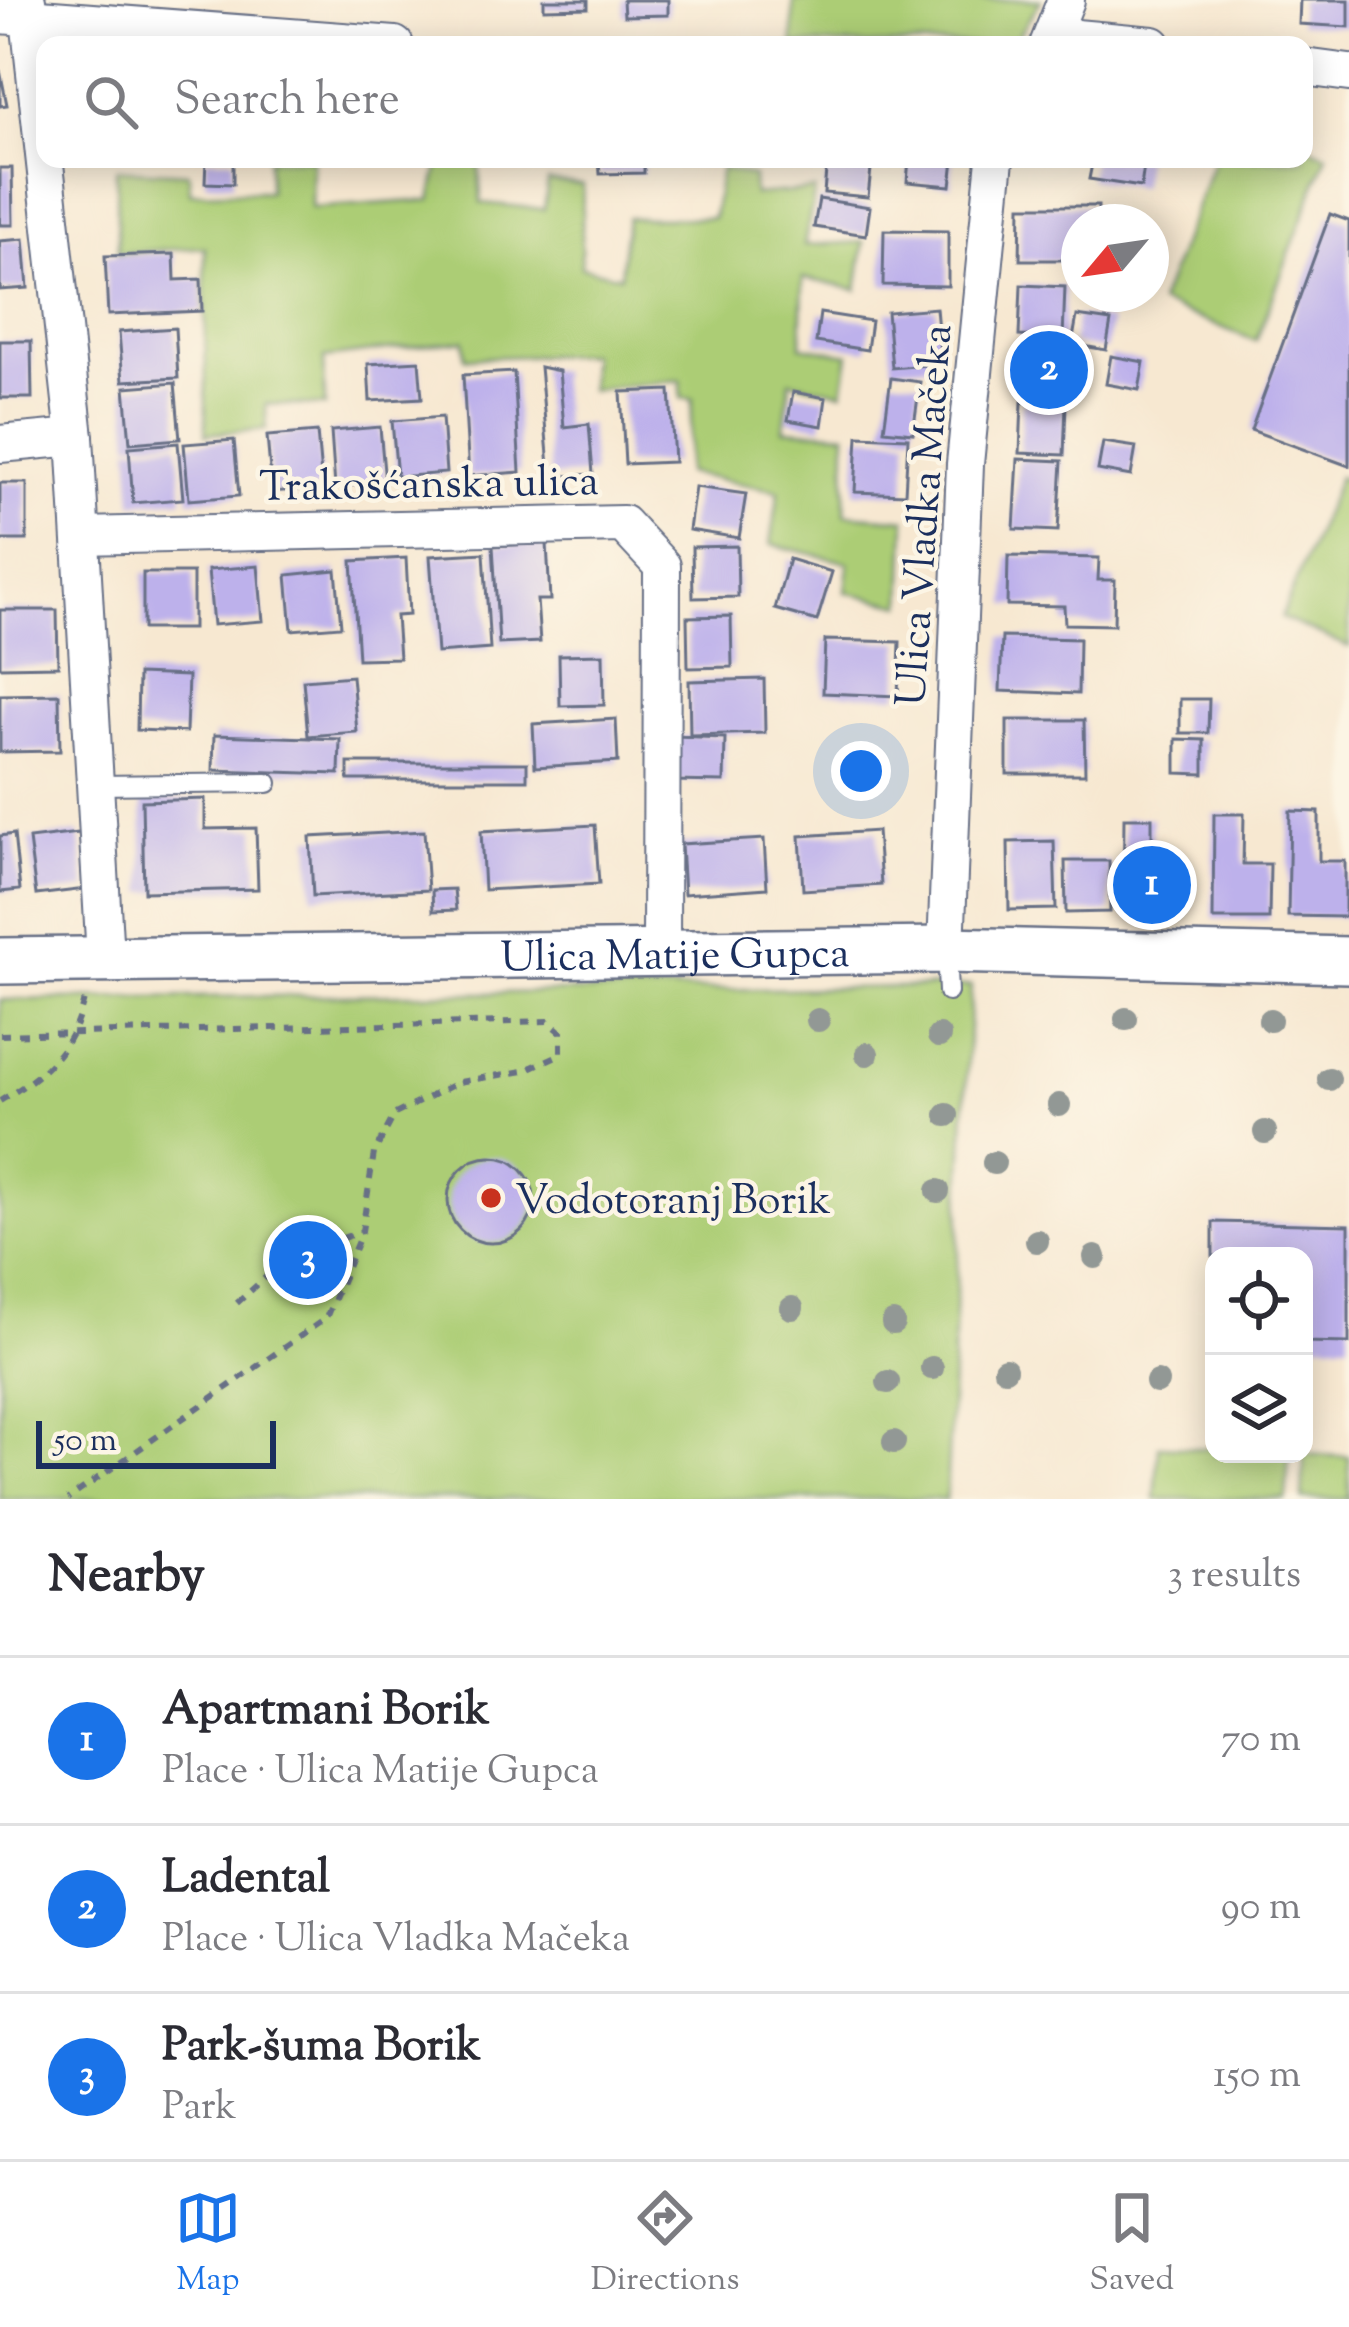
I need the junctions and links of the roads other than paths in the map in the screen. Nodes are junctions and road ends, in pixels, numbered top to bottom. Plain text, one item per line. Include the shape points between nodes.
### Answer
1 (18, 10) edge
2 (1059, 21) edge
3 (298, 36) edge
4 (1118, 36) edge
5 (1313, 68) edge
6 (1349, 73) edge
7 (36, 145) edge
8 (39, 168) edge
9 (994, 168) edge
10 (75, 437) junction
11 (0, 444) edge
12 (81, 536) junction
13 (268, 783) dead end
14 (95, 785) junction
15 (661, 953) junction
16 (1349, 960) edge
17 (0, 961) edge
18 (97, 969) junction
19 (947, 971) junction

1 - 3 street
1 - 7 street
2 - 4 street
5 - 6 street
8 - 10 street
9 - 19 street, Ulica Vladka Mačeka via 964,464
10 - 11 street
10 - 12 street
12 - 14 street
12 - 15 street, Trakošćanska ulica via 622,524 662,566
13 - 14 lane
14 - 18 street
15 - 18 street, Ulica Matije Gupca
15 - 19 street, Ulica Matije Gupca
16 - 19 street, Ulica Matije Gupca
17 - 18 street, Ulica Matije Gupca

